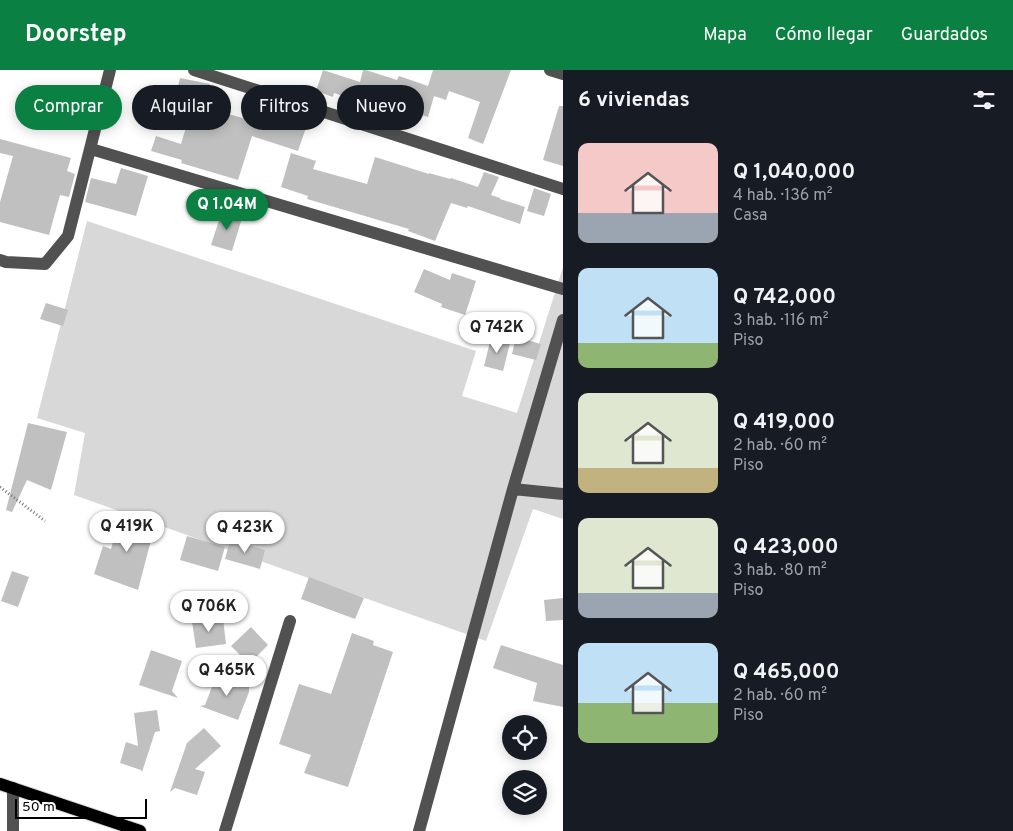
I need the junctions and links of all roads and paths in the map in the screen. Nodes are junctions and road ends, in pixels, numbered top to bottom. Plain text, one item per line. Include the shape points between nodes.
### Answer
1 (110, 70) edge
2 (194, 70) edge
3 (550, 70) edge
4 (563, 74) edge
5 (91, 149) junction
6 (563, 188) edge
7 (0, 260) edge
8 (563, 289) edge
9 (563, 320) edge
10 (0, 487) edge
11 (514, 489) junction
12 (563, 494) edge
13 (45, 521) dead end
14 (290, 621) dead end
15 (0, 784) edge
16 (13, 788) junction
17 (13, 831) edge
18 (140, 831) edge
19 (225, 831) edge
20 (419, 831) edge

1 - 5 street
2 - 6 street
3 - 4 street
5 - 7 street via 68,236 45,264
5 - 8 street
9 - 11 street
10 - 13 path
11 - 12 street
11 - 20 street
14 - 19 street
15 - 16 main road
16 - 17 street
16 - 18 main road

